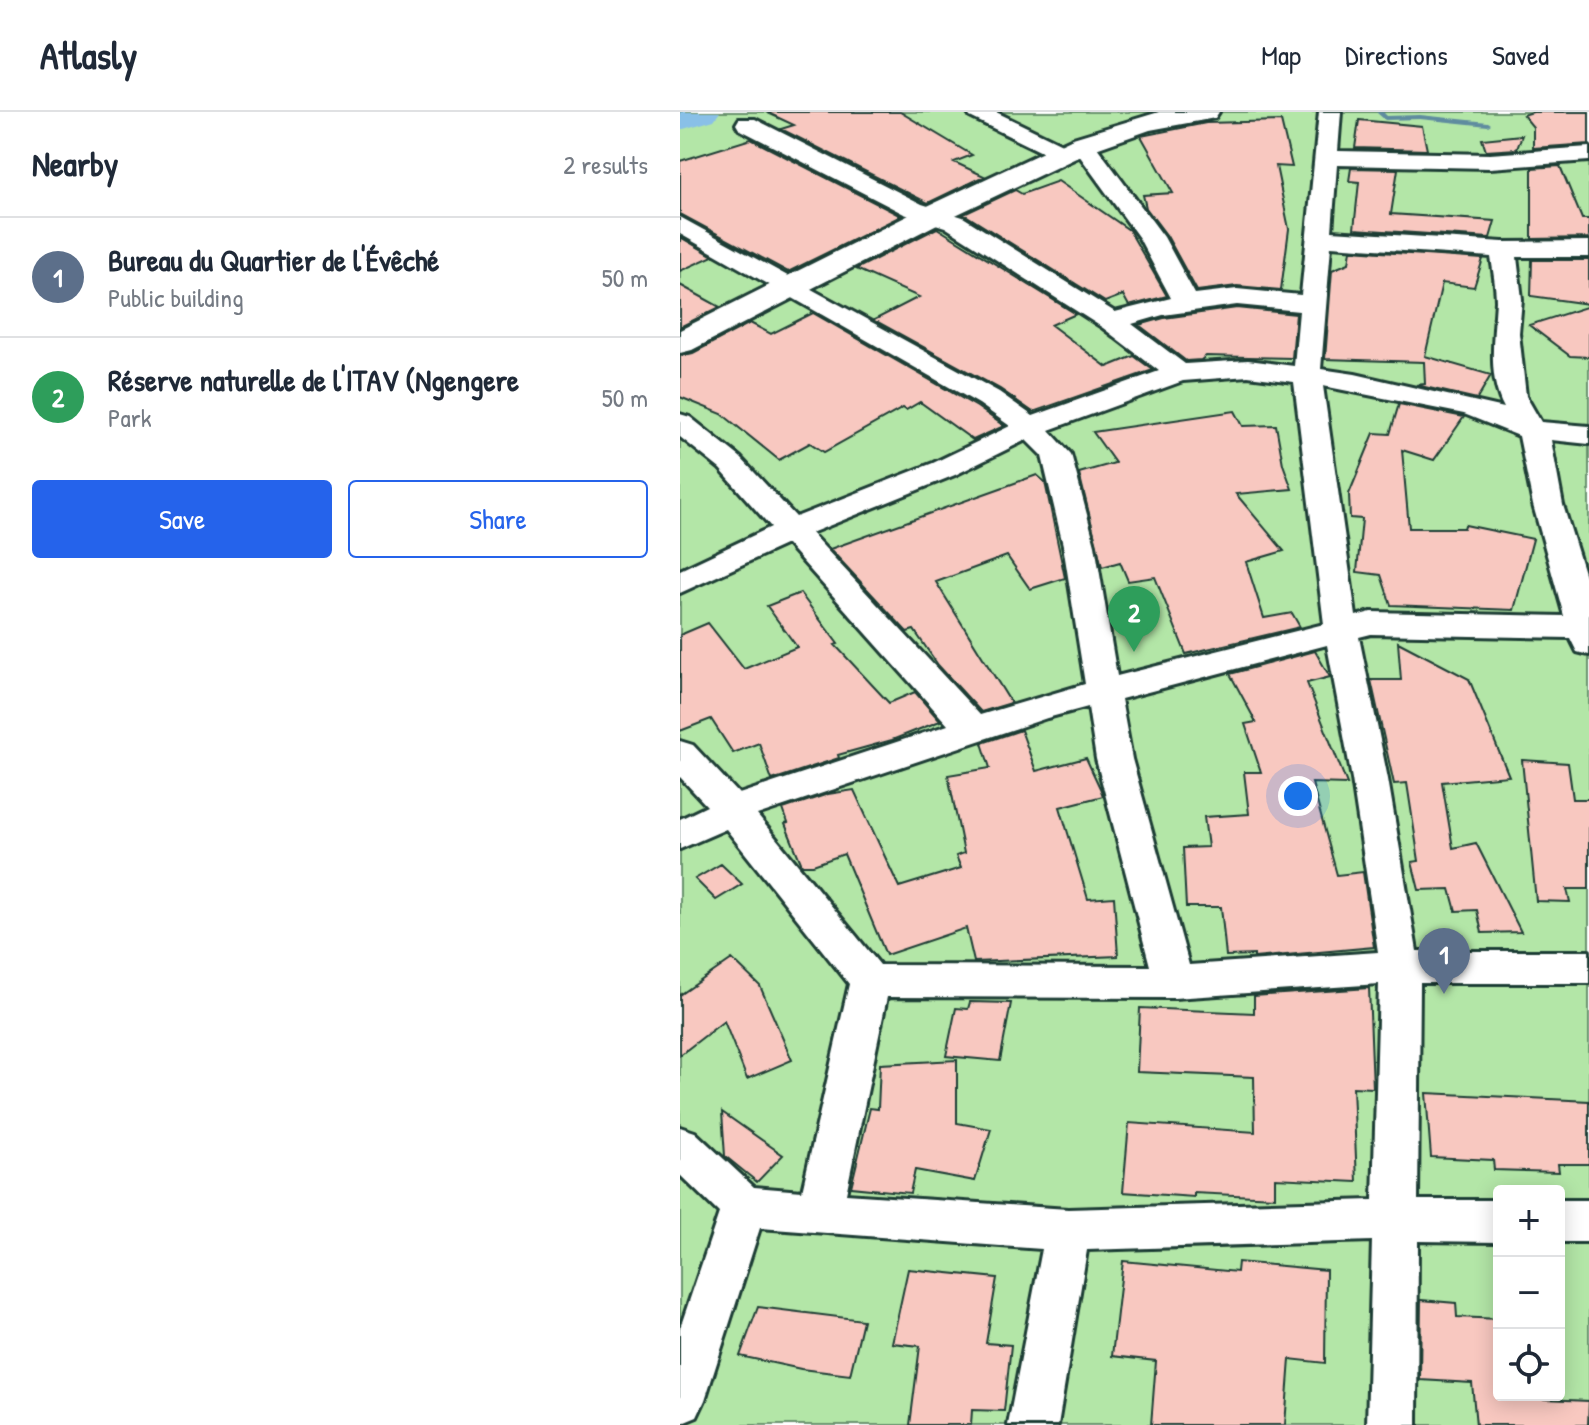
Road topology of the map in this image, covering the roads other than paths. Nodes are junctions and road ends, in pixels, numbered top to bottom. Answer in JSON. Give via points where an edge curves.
{"nodes":[{"id":1,"x":978,"y":112,"type":"edge"},
{"id":2,"x":1205,"y":112,"type":"edge"},
{"id":3,"x":1330,"y":112,"type":"edge"},
{"id":4,"x":747,"y":124,"type":"dead end"},
{"id":5,"x":1072,"y":148,"type":"junction"},
{"id":6,"x":1589,"y":154,"type":"edge"},
{"id":7,"x":1328,"y":158,"type":"junction"},
{"id":8,"x":932,"y":215,"type":"junction"},
{"id":9,"x":680,"y":224,"type":"edge"},
{"id":10,"x":1319,"y":238,"type":"junction"},
{"id":11,"x":1589,"y":249,"type":"edge"},
{"id":12,"x":1503,"y":250,"type":"junction"},
{"id":13,"x":794,"y":286,"type":"junction"},
{"id":14,"x":1187,"y":303,"type":"junction"},
{"id":15,"x":1312,"y":304,"type":"junction"},
{"id":16,"x":1112,"y":322,"type":"junction"},
{"id":17,"x":680,"y":343,"type":"edge"},
{"id":18,"x":1179,"y":373,"type":"junction"},
{"id":19,"x":1307,"y":375,"type":"junction"},
{"id":20,"x":680,"y":423,"type":"edge"},
{"id":21,"x":1030,"y":427,"type":"junction"},
{"id":22,"x":1530,"y":430,"type":"junction"},
{"id":23,"x":1589,"y":435,"type":"edge"},
{"id":24,"x":793,"y":529,"type":"junction"},
{"id":25,"x":680,"y":583,"type":"edge"},
{"id":26,"x":1341,"y":630,"type":"junction"},
{"id":27,"x":1587,"y":632,"type":"edge"},
{"id":28,"x":1101,"y":693,"type":"junction"},
{"id":29,"x":973,"y":730,"type":"junction"},
{"id":30,"x":680,"y":754,"type":"edge"},
{"id":31,"x":732,"y":810,"type":"junction"},
{"id":32,"x":680,"y":835,"type":"edge"},
{"id":33,"x":1400,"y":967,"type":"junction"},
{"id":34,"x":1589,"y":967,"type":"edge"},
{"id":35,"x":870,"y":981,"type":"junction"},
{"id":36,"x":1174,"y":982,"type":"junction"},
{"id":37,"x":680,"y":1146,"type":"edge"},
{"id":38,"x":744,"y":1207,"type":"junction"},
{"id":39,"x":820,"y":1212,"type":"junction"},
{"id":40,"x":1395,"y":1220,"type":"junction"},
{"id":41,"x":1493,"y":1221,"type":"edge"},
{"id":42,"x":1565,"y":1221,"type":"edge"},
{"id":43,"x":1589,"y":1221,"type":"edge"},
{"id":44,"x":1068,"y":1230,"type":"junction"},
{"id":45,"x":680,"y":1400,"type":"edge"},
{"id":46,"x":1033,"y":1425,"type":"edge"},
{"id":47,"x":1392,"y":1425,"type":"edge"}],
"edges":[{"from":1,"to":5,"type":"street"},
{"from":2,"to":5,"type":"street","via":[[1144,123]]},
{"from":3,"to":7,"type":"street"},
{"from":4,"to":8,"type":"street"},
{"from":5,"to":8,"type":"street"},
{"from":5,"to":14,"type":"street","via":[[1151,237]]},
{"from":6,"to":7,"type":"street","via":[[1490,161]]},
{"from":7,"to":10,"type":"street"},
{"from":8,"to":13,"type":"street"},
{"from":8,"to":16,"type":"street","via":[[954,222]]},
{"from":9,"to":13,"type":"street"},
{"from":10,"to":12,"type":"street"},
{"from":10,"to":15,"type":"street"},
{"from":11,"to":12,"type":"street"},
{"from":12,"to":22,"type":"street","via":[[1510,385]]},
{"from":13,"to":17,"type":"street"},
{"from":13,"to":21,"type":"street"},
{"from":14,"to":15,"type":"street","via":[[1237,297]]},
{"from":14,"to":16,"type":"street"},
{"from":15,"to":19,"type":"street"},
{"from":16,"to":18,"type":"street"},
{"from":18,"to":19,"type":"street","via":[[1248,368]]},
{"from":18,"to":21,"type":"street"},
{"from":19,"to":22,"type":"street","via":[[1471,407]]},
{"from":19,"to":26,"type":"street"},
{"from":20,"to":24,"type":"street","via":[[730,463]]},
{"from":21,"to":24,"type":"street","via":[[944,469]]},
{"from":21,"to":28,"type":"street","via":[[1056,454],[1079,545]]},
{"from":22,"to":23,"type":"street"},
{"from":22,"to":27,"type":"street"},
{"from":24,"to":25,"type":"street"},
{"from":24,"to":29,"type":"street"},
{"from":26,"to":27,"type":"street","via":[[1371,623]]},
{"from":26,"to":28,"type":"street"},
{"from":26,"to":33,"type":"street"},
{"from":28,"to":29,"type":"street"},
{"from":28,"to":36,"type":"street"},
{"from":29,"to":31,"type":"street"},
{"from":30,"to":31,"type":"street"},
{"from":31,"to":32,"type":"street"},
{"from":31,"to":35,"type":"street"},
{"from":33,"to":34,"type":"street"},
{"from":33,"to":36,"type":"street"},
{"from":33,"to":40,"type":"street"},
{"from":35,"to":36,"type":"street"},
{"from":35,"to":39,"type":"street"},
{"from":37,"to":38,"type":"street"},
{"from":38,"to":39,"type":"street"},
{"from":38,"to":45,"type":"street"},
{"from":39,"to":44,"type":"street"},
{"from":40,"to":41,"type":"street"},
{"from":40,"to":44,"type":"street"},
{"from":40,"to":47,"type":"street"},
{"from":42,"to":43,"type":"street"},
{"from":44,"to":46,"type":"street"}]}
